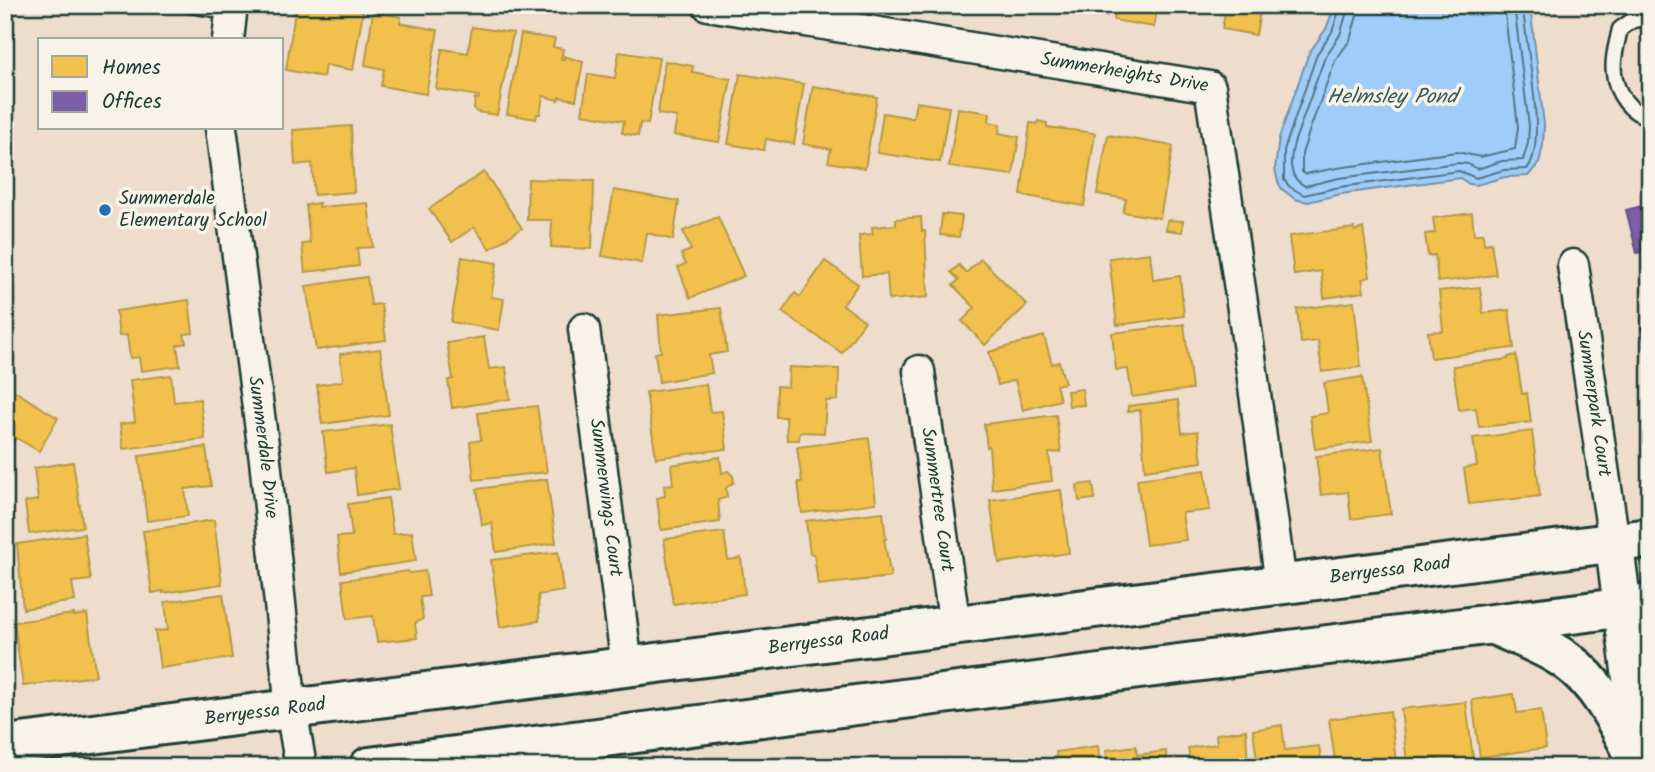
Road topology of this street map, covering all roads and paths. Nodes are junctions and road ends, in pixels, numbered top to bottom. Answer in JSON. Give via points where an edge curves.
{"nodes":[{"id":1,"x":190,"y":5,"type":"edge"},
{"id":2,"x":708,"y":5,"type":"edge"},
{"id":3,"x":1650,"y":18,"type":"edge"},
{"id":4,"x":230,"y":19,"type":"edge"},
{"id":5,"x":1650,"y":117,"type":"edge"},
{"id":6,"x":220,"y":130,"type":"edge"},
{"id":7,"x":1573,"y":265,"type":"dead end"},
{"id":8,"x":584,"y":329,"type":"dead end"},
{"id":9,"x":919,"y":371,"type":"dead end"},
{"id":10,"x":1632,"y":540,"type":"edge"},
{"id":11,"x":1281,"y":584,"type":"junction"},
{"id":12,"x":1635,"y":606,"type":"edge"},
{"id":13,"x":1494,"y":625,"type":"junction"},
{"id":14,"x":955,"y":627,"type":"junction"},
{"id":15,"x":627,"y":667,"type":"junction"},
{"id":16,"x":291,"y":709,"type":"junction"},
{"id":17,"x":5,"y":745,"type":"edge"},
{"id":18,"x":1650,"y":751,"type":"edge"},
{"id":19,"x":301,"y":767,"type":"edge"},
{"id":20,"x":369,"y":767,"type":"edge"},
{"id":21,"x":1643,"y":767,"type":"edge"}],
"edges":[{"from":1,"to":4,"type":"lane"},
{"from":2,"to":11,"type":"street","name":"Summerheights Drive","via":[[1210,87]]},
{"from":3,"to":5,"type":"lane","via":[[1633,20],[1620,29],[1614,75],[1627,106]]},
{"from":6,"to":16,"type":"street","name":"Summerdale Drive","via":[[265,460]]},
{"from":7,"to":10,"type":"street","name":"Summerpark Court"},
{"from":8,"to":15,"type":"street","name":"Summerwings Court"},
{"from":9,"to":14,"type":"street","name":"Summertree Court"},
{"from":10,"to":11,"type":"main road","name":"Berryessa Road"},
{"from":10,"to":12,"type":"street"},
{"from":11,"to":14,"type":"main road","name":"Berryessa Road"},
{"from":12,"to":13,"type":"main road"},
{"from":12,"to":21,"type":"street"},
{"from":13,"to":20,"type":"main road"},
{"from":13,"to":21,"type":"main road","via":[[1568,661],[1611,710]]},
{"from":14,"to":15,"type":"main road","name":"Berryessa Road"},
{"from":15,"to":16,"type":"main road","name":"Berryessa Road"},
{"from":16,"to":17,"type":"main road","name":"Berryessa Road"},
{"from":16,"to":19,"type":"street","name":"Summerdale Drive"},
{"from":18,"to":21,"type":"main road"}]}
